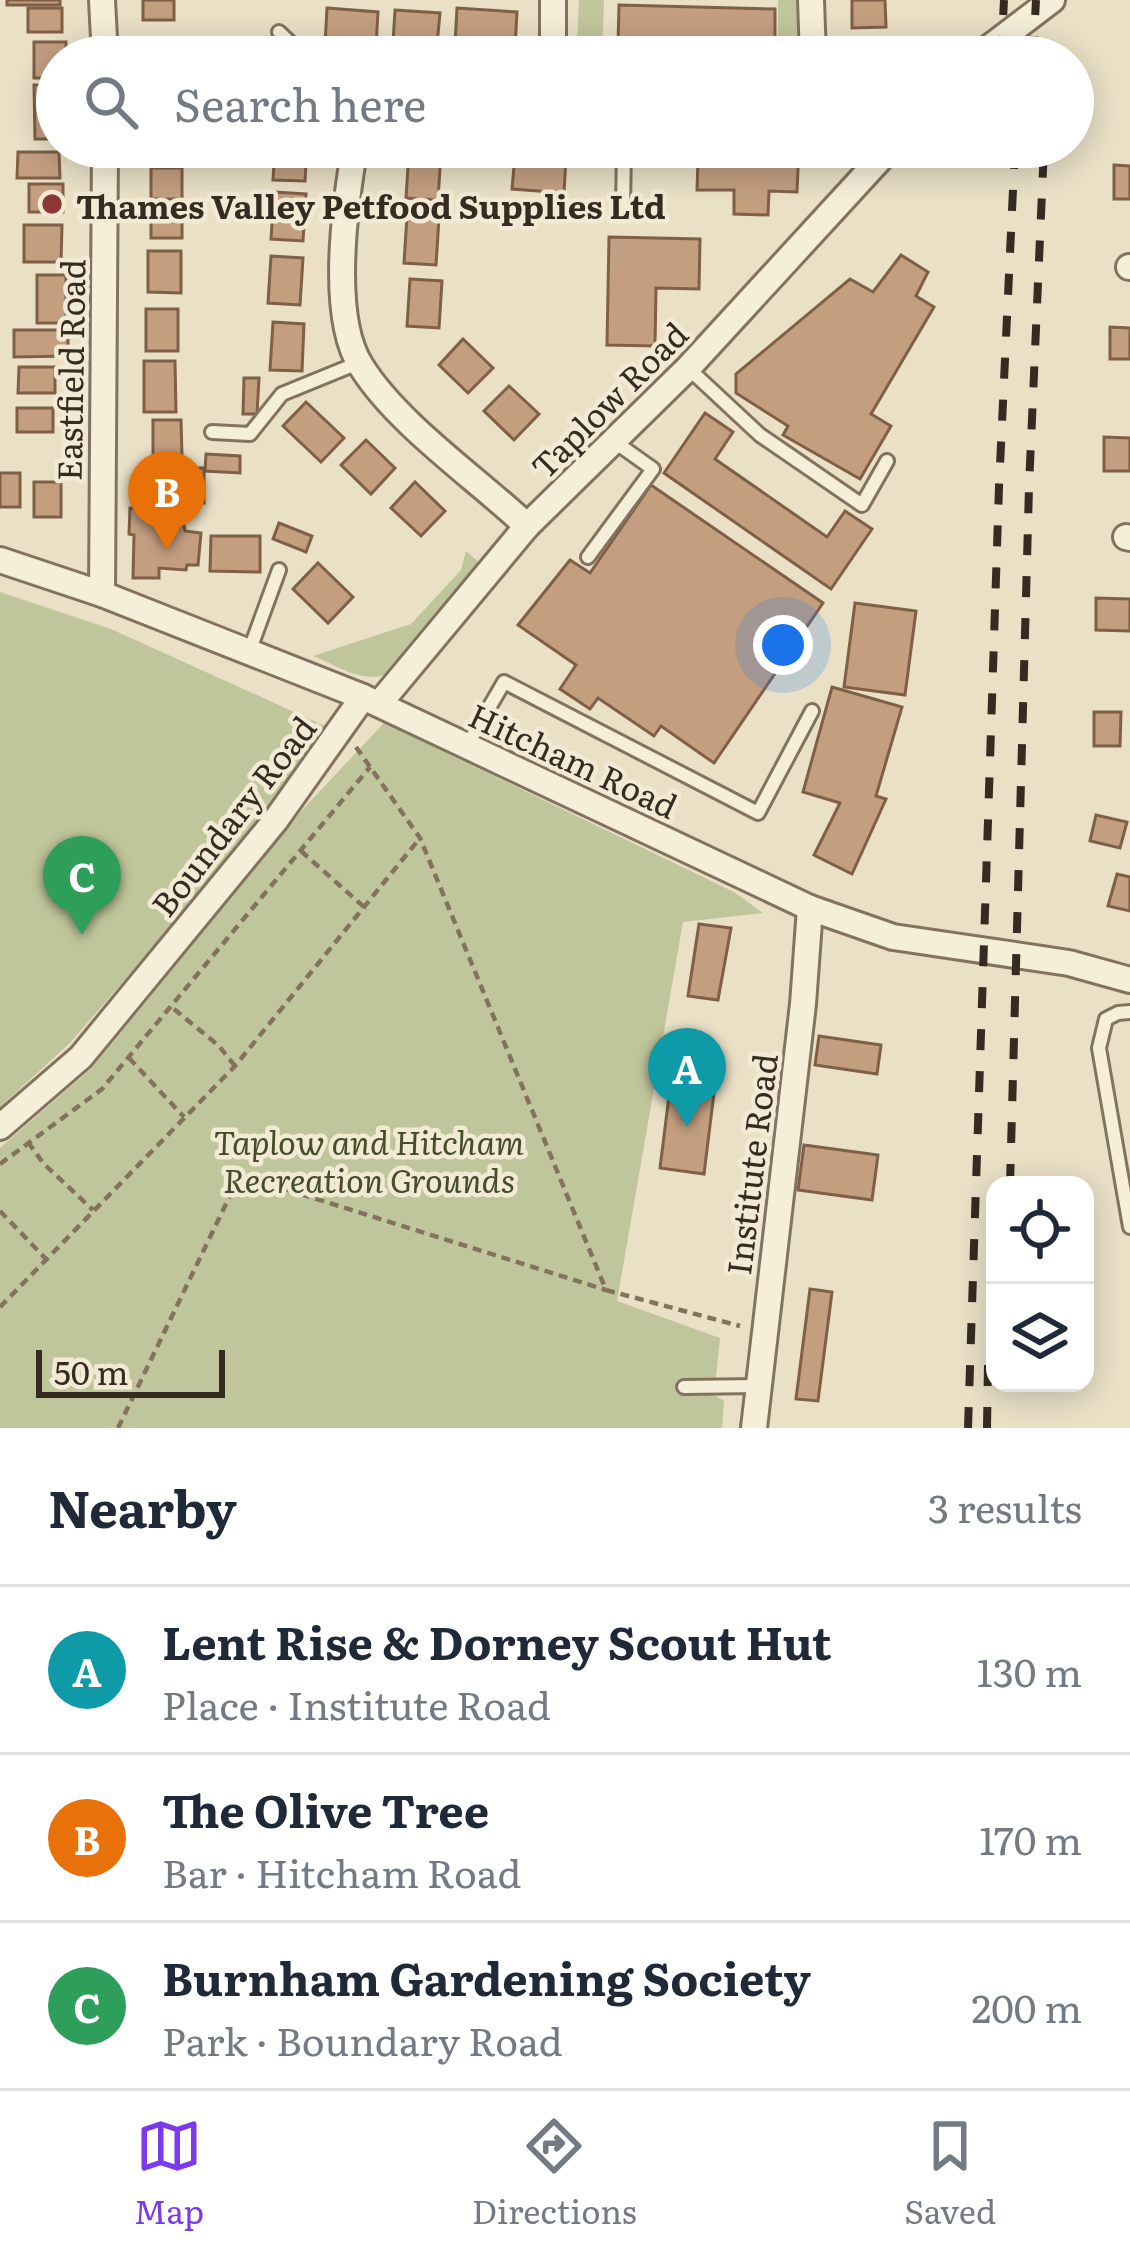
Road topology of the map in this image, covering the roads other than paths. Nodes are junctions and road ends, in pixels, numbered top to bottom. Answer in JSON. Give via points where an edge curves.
{"nodes":[{"id":1,"x":102,"y":0,"type":"edge"},
{"id":2,"x":553,"y":0,"type":"edge"},
{"id":3,"x":811,"y":0,"type":"edge"},
{"id":4,"x":1052,"y":0,"type":"edge"},
{"id":5,"x":278,"y":32,"type":"dead end"},
{"id":6,"x":104,"y":36,"type":"edge"},
{"id":7,"x":282,"y":36,"type":"edge"},
{"id":8,"x":553,"y":36,"type":"edge"},
{"id":9,"x":812,"y":36,"type":"edge"},
{"id":10,"x":1005,"y":36,"type":"edge"},
{"id":11,"x":105,"y":168,"type":"edge"},
{"id":12,"x":353,"y":168,"type":"edge"},
{"id":13,"x":624,"y":168,"type":"edge"},
{"id":14,"x":872,"y":168,"type":"edge"},
{"id":15,"x":623,"y":208,"type":"dead end"},
{"id":16,"x":358,"y":363,"type":"junction"},
{"id":17,"x":688,"y":368,"type":"junction"},
{"id":18,"x":212,"y":432,"type":"dead end"},
{"id":19,"x":614,"y":441,"type":"junction"},
{"id":20,"x":887,"y":460,"type":"dead end"},
{"id":21,"x":527,"y":526,"type":"junction"},
{"id":22,"x":589,"y":557,"type":"dead end"},
{"id":23,"x":0,"y":560,"type":"edge"},
{"id":24,"x":279,"y":570,"type":"dead end"},
{"id":25,"x":102,"y":594,"type":"junction"},
{"id":26,"x":249,"y":652,"type":"junction"},
{"id":27,"x":371,"y":700,"type":"junction"},
{"id":28,"x":812,"y":711,"type":"dead end"},
{"id":29,"x":468,"y":745,"type":"junction"},
{"id":30,"x":810,"y":908,"type":"junction"},
{"id":31,"x":1130,"y":980,"type":"edge"},
{"id":32,"x":1130,"y":1012,"type":"edge"},
{"id":33,"x":0,"y":1127,"type":"edge"},
{"id":34,"x":1124,"y":1166,"type":"edge"},
{"id":35,"x":1130,"y":1227,"type":"edge"},
{"id":36,"x":758,"y":1386,"type":"junction"},
{"id":37,"x":684,"y":1387,"type":"dead end"},
{"id":38,"x":754,"y":1428,"type":"edge"}],
"edges":[{"from":1,"to":6,"type":"street"},
{"from":2,"to":8,"type":"street"},
{"from":3,"to":9,"type":"street"},
{"from":4,"to":10,"type":"street"},
{"from":5,"to":7,"type":"lane"},
{"from":11,"to":25,"type":"street","name":"Eastfield Road"},
{"from":12,"to":16,"type":"street","via":[[343,316]]},
{"from":13,"to":15,"type":"lane"},
{"from":14,"to":17,"type":"street","name":"Taplow Road"},
{"from":16,"to":18,"type":"lane","via":[[282,394],[250,434]]},
{"from":16,"to":21,"type":"street","via":[[394,407]]},
{"from":17,"to":19,"type":"street","name":"Taplow Road"},
{"from":17,"to":20,"type":"lane","via":[[760,435],[862,505]]},
{"from":19,"to":21,"type":"street","name":"Taplow Road"},
{"from":19,"to":22,"type":"lane","via":[[653,469]]},
{"from":21,"to":27,"type":"street","name":"Taplow Road"},
{"from":23,"to":25,"type":"street","name":"Hitcham Road"},
{"from":24,"to":26,"type":"lane"},
{"from":25,"to":26,"type":"street","name":"Hitcham Road"},
{"from":26,"to":27,"type":"street","name":"Hitcham Road"},
{"from":27,"to":29,"type":"street","name":"Hitcham Road"},
{"from":27,"to":33,"type":"street","name":"Boundary Road","via":[[81,1057]]},
{"from":28,"to":29,"type":"lane","via":[[758,813],[504,682]]},
{"from":29,"to":30,"type":"street","name":"Hitcham Road"},
{"from":30,"to":31,"type":"street","name":"Hitcham Road","via":[[893,937]]},
{"from":30,"to":36,"type":"street","name":"Institute Road"},
{"from":32,"to":34,"type":"lane","via":[[1106,1019],[1100,1048]]},
{"from":34,"to":35,"type":"lane"},
{"from":36,"to":37,"type":"lane"},
{"from":36,"to":38,"type":"street","name":"Institute Road"}]}
